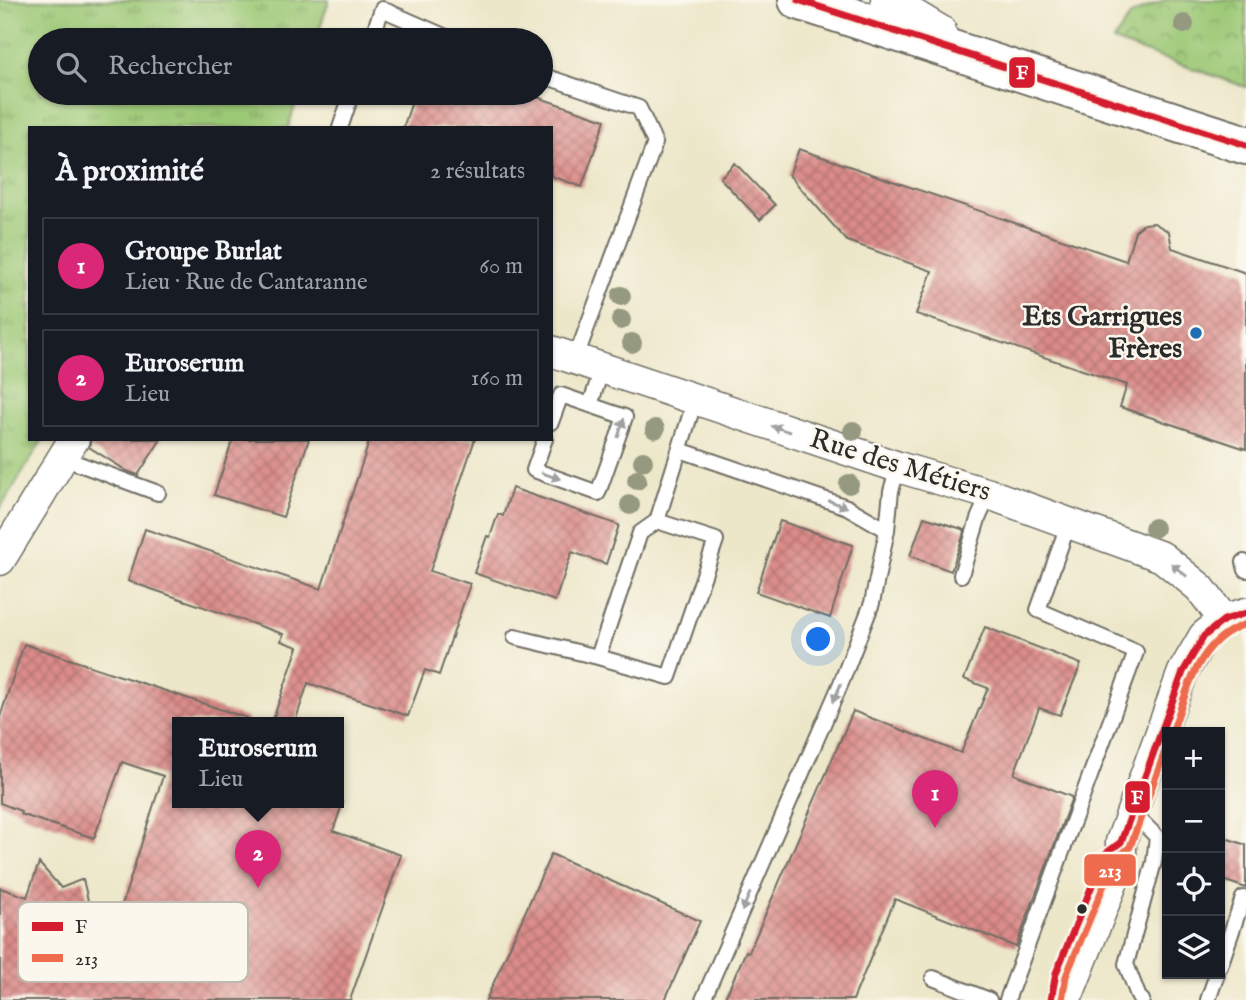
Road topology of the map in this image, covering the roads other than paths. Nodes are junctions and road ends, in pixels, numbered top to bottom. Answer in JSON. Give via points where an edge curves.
{"nodes":[{"id":1,"x":798,"y":0,"type":"edge"},
{"id":2,"x":848,"y":0,"type":"edge"},
{"id":3,"x":886,"y":0,"type":"edge"},
{"id":4,"x":375,"y":28,"type":"edge"},
{"id":5,"x":426,"y":28,"type":"edge"},
{"id":6,"x":942,"y":31,"type":"junction"},
{"id":7,"x":553,"y":79,"type":"edge"},
{"id":8,"x":348,"y":105,"type":"edge"},
{"id":9,"x":341,"y":126,"type":"edge"},
{"id":10,"x":1246,"y":134,"type":"edge"},
{"id":11,"x":1246,"y":145,"type":"edge"},
{"id":12,"x":576,"y":360,"type":"edge"},
{"id":13,"x":695,"y":400,"type":"junction"},
{"id":14,"x":590,"y":405,"type":"junction"},
{"id":15,"x":553,"y":417,"type":"edge"},
{"id":16,"x":544,"y":441,"type":"edge"},
{"id":17,"x":68,"y":449,"type":"edge"},
{"id":18,"x":680,"y":450,"type":"junction"},
{"id":19,"x":898,"y":467,"type":"junction"},
{"id":20,"x":158,"y":493,"type":"dead end"},
{"id":21,"x":989,"y":494,"type":"junction"},
{"id":22,"x":657,"y":521,"type":"junction"},
{"id":23,"x":1069,"y":522,"type":"junction"},
{"id":24,"x":887,"y":530,"type":"junction"},
{"id":25,"x":0,"y":560,"type":"edge"},
{"id":26,"x":961,"y":575,"type":"dead end"},
{"id":27,"x":1235,"y":616,"type":"edge"},
{"id":28,"x":515,"y":638,"type":"dead end"},
{"id":29,"x":598,"y":657,"type":"junction"},
{"id":30,"x":1132,"y":812,"type":"junction"},
{"id":31,"x":1121,"y":842,"type":"junction"},
{"id":32,"x":1243,"y":898,"type":"dead end"},
{"id":33,"x":1225,"y":952,"type":"edge"},
{"id":34,"x":933,"y":978,"type":"dead end"},
{"id":35,"x":1215,"y":979,"type":"edge"},
{"id":36,"x":703,"y":1000,"type":"edge"},
{"id":37,"x":989,"y":1000,"type":"edge"},
{"id":38,"x":1007,"y":1000,"type":"edge"},
{"id":39,"x":1051,"y":1000,"type":"edge"},
{"id":40,"x":1064,"y":1000,"type":"edge"},
{"id":41,"x":1142,"y":1000,"type":"edge"},
{"id":42,"x":1208,"y":1000,"type":"edge"}],
"edges":[{"from":1,"to":11,"type":"main road"},
{"from":2,"to":6,"type":"main road"},
{"from":3,"to":6,"type":"street"},
{"from":4,"to":5,"type":"lane","via":[[382,9]]},
{"from":6,"to":10,"type":"main road"},
{"from":7,"to":12,"type":"lane","via":[[639,108],[655,143]]},
{"from":8,"to":9,"type":"lane"},
{"from":12,"to":13,"type":"street","name":"Rue des Métiers"},
{"from":12,"to":14,"type":"lane"},
{"from":13,"to":18,"type":"lane"},
{"from":19,"to":13,"type":"street","name":"Rue des Métiers","one_way":true},
{"from":14,"to":15,"type":"lane","via":[[561,395]]},
{"from":16,"to":14,"type":"lane","one_way":true,"via":[[534,470],[598,493],[625,417]]},
{"from":17,"to":20,"type":"lane"},
{"from":17,"to":25,"type":"street","via":[[25,507]]},
{"from":18,"to":22,"type":"lane"},
{"from":18,"to":24,"type":"lane","one_way":true,"via":[[847,507]]},
{"from":19,"to":21,"type":"street","name":"Rue des Métiers"},
{"from":19,"to":24,"type":"lane"},
{"from":21,"to":23,"type":"street","name":"Rue des Métiers"},
{"from":21,"to":26,"type":"lane"},
{"from":22,"to":29,"type":"lane","via":[[640,533]]},
{"from":22,"to":29,"type":"lane","via":[[716,540],[669,677]]},
{"from":27,"to":23,"type":"street","name":"Rue des Métiers","one_way":true,"via":[[1163,557]]},
{"from":23,"to":38,"type":"lane","via":[[1038,610],[1136,652]]},
{"from":24,"to":36,"type":"lane","one_way":true,"via":[[872,603],[846,672]]},
{"from":27,"to":30,"type":"street","via":[[1204,636],[1183,672]]},
{"from":28,"to":29,"type":"lane"},
{"from":30,"to":31,"type":"street"},
{"from":30,"to":41,"type":"lane","via":[[1157,837],[1126,964]]},
{"from":31,"to":39,"type":"street","via":[[1105,854],[1056,973]]},
{"from":31,"to":40,"type":"street","via":[[1121,861]]},
{"from":32,"to":33,"type":"lane"},
{"from":34,"to":37,"type":"lane"},
{"from":35,"to":42,"type":"lane"}]}
